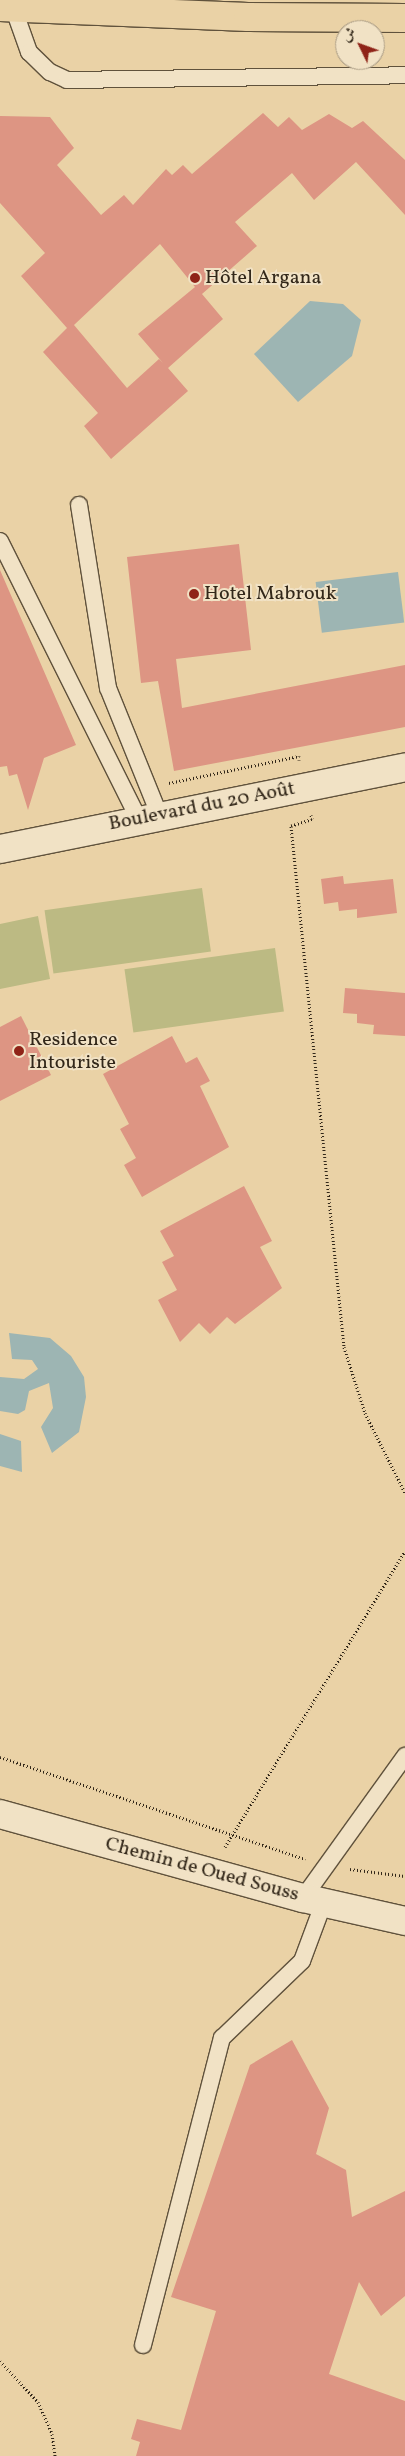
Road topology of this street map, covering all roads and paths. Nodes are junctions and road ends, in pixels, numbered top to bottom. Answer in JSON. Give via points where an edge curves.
{"nodes":[{"id":1,"x":6,"y":7,"type":"edge"},
{"id":2,"x":405,"y":18,"type":"edge"},
{"id":3,"x":405,"y":75,"type":"edge"},
{"id":4,"x":79,"y":505,"type":"dead end"},
{"id":5,"x":0,"y":541,"type":"edge"},
{"id":6,"x":405,"y":767,"type":"edge"},
{"id":7,"x":305,"y":786,"type":"junction"},
{"id":8,"x":148,"y":787,"type":"junction"},
{"id":9,"x":148,"y":816,"type":"junction"},
{"id":10,"x":0,"y":850,"type":"edge"},
{"id":11,"x":405,"y":1493,"type":"edge"},
{"id":12,"x":405,"y":1551,"type":"edge"},
{"id":13,"x":405,"y":1756,"type":"edge"},
{"id":14,"x":0,"y":1757,"type":"edge"},
{"id":15,"x":399,"y":1774,"type":"edge"},
{"id":16,"x":0,"y":1814,"type":"edge"},
{"id":17,"x":231,"y":1832,"type":"junction"},
{"id":18,"x":324,"y":1865,"type":"junction"},
{"id":19,"x":216,"y":1874,"type":"junction"},
{"id":20,"x":405,"y":1876,"type":"edge"},
{"id":21,"x":313,"y":1900,"type":"junction"},
{"id":22,"x":403,"y":1922,"type":"edge"},
{"id":23,"x":143,"y":2345,"type":"dead end"},
{"id":24,"x":0,"y":2361,"type":"edge"},
{"id":25,"x":55,"y":2456,"type":"edge"}],
"edges":[{"from":1,"to":2,"type":"main road","via":[[248,17]]},
{"from":1,"to":3,"type":"lane","via":[[29,52],[50,72],[67,80]]},
{"from":4,"to":8,"type":"lane","via":[[108,688]]},
{"from":5,"to":9,"type":"lane"},
{"from":6,"to":7,"type":"street","name":"Boulevard du 20 Août"},
{"from":7,"to":8,"type":"path","via":[[299,756]]},
{"from":7,"to":9,"type":"street","name":"Boulevard du 20 Août"},
{"from":7,"to":11,"type":"path","via":[[312,819],[290,826],[344,1347],[365,1413]]},
{"from":8,"to":9,"type":"lane"},
{"from":9,"to":10,"type":"street","name":"Boulevard du 20 Août"},
{"from":12,"to":17,"type":"path"},
{"from":13,"to":15,"type":"lane"},
{"from":14,"to":17,"type":"path"},
{"from":15,"to":18,"type":"lane"},
{"from":16,"to":19,"type":"street","name":"Chemin de Oued Souss"},
{"from":17,"to":18,"type":"path"},
{"from":17,"to":19,"type":"path"},
{"from":18,"to":20,"type":"path"},
{"from":18,"to":21,"type":"lane"},
{"from":19,"to":21,"type":"street","name":"Chemin de Oued Souss"},
{"from":21,"to":22,"type":"street","name":"Chemin de Oued Souss"},
{"from":21,"to":23,"type":"lane","via":[[302,1961],[222,2038]]},
{"from":24,"to":25,"type":"path","via":[[38,2402],[52,2434]]}]}
